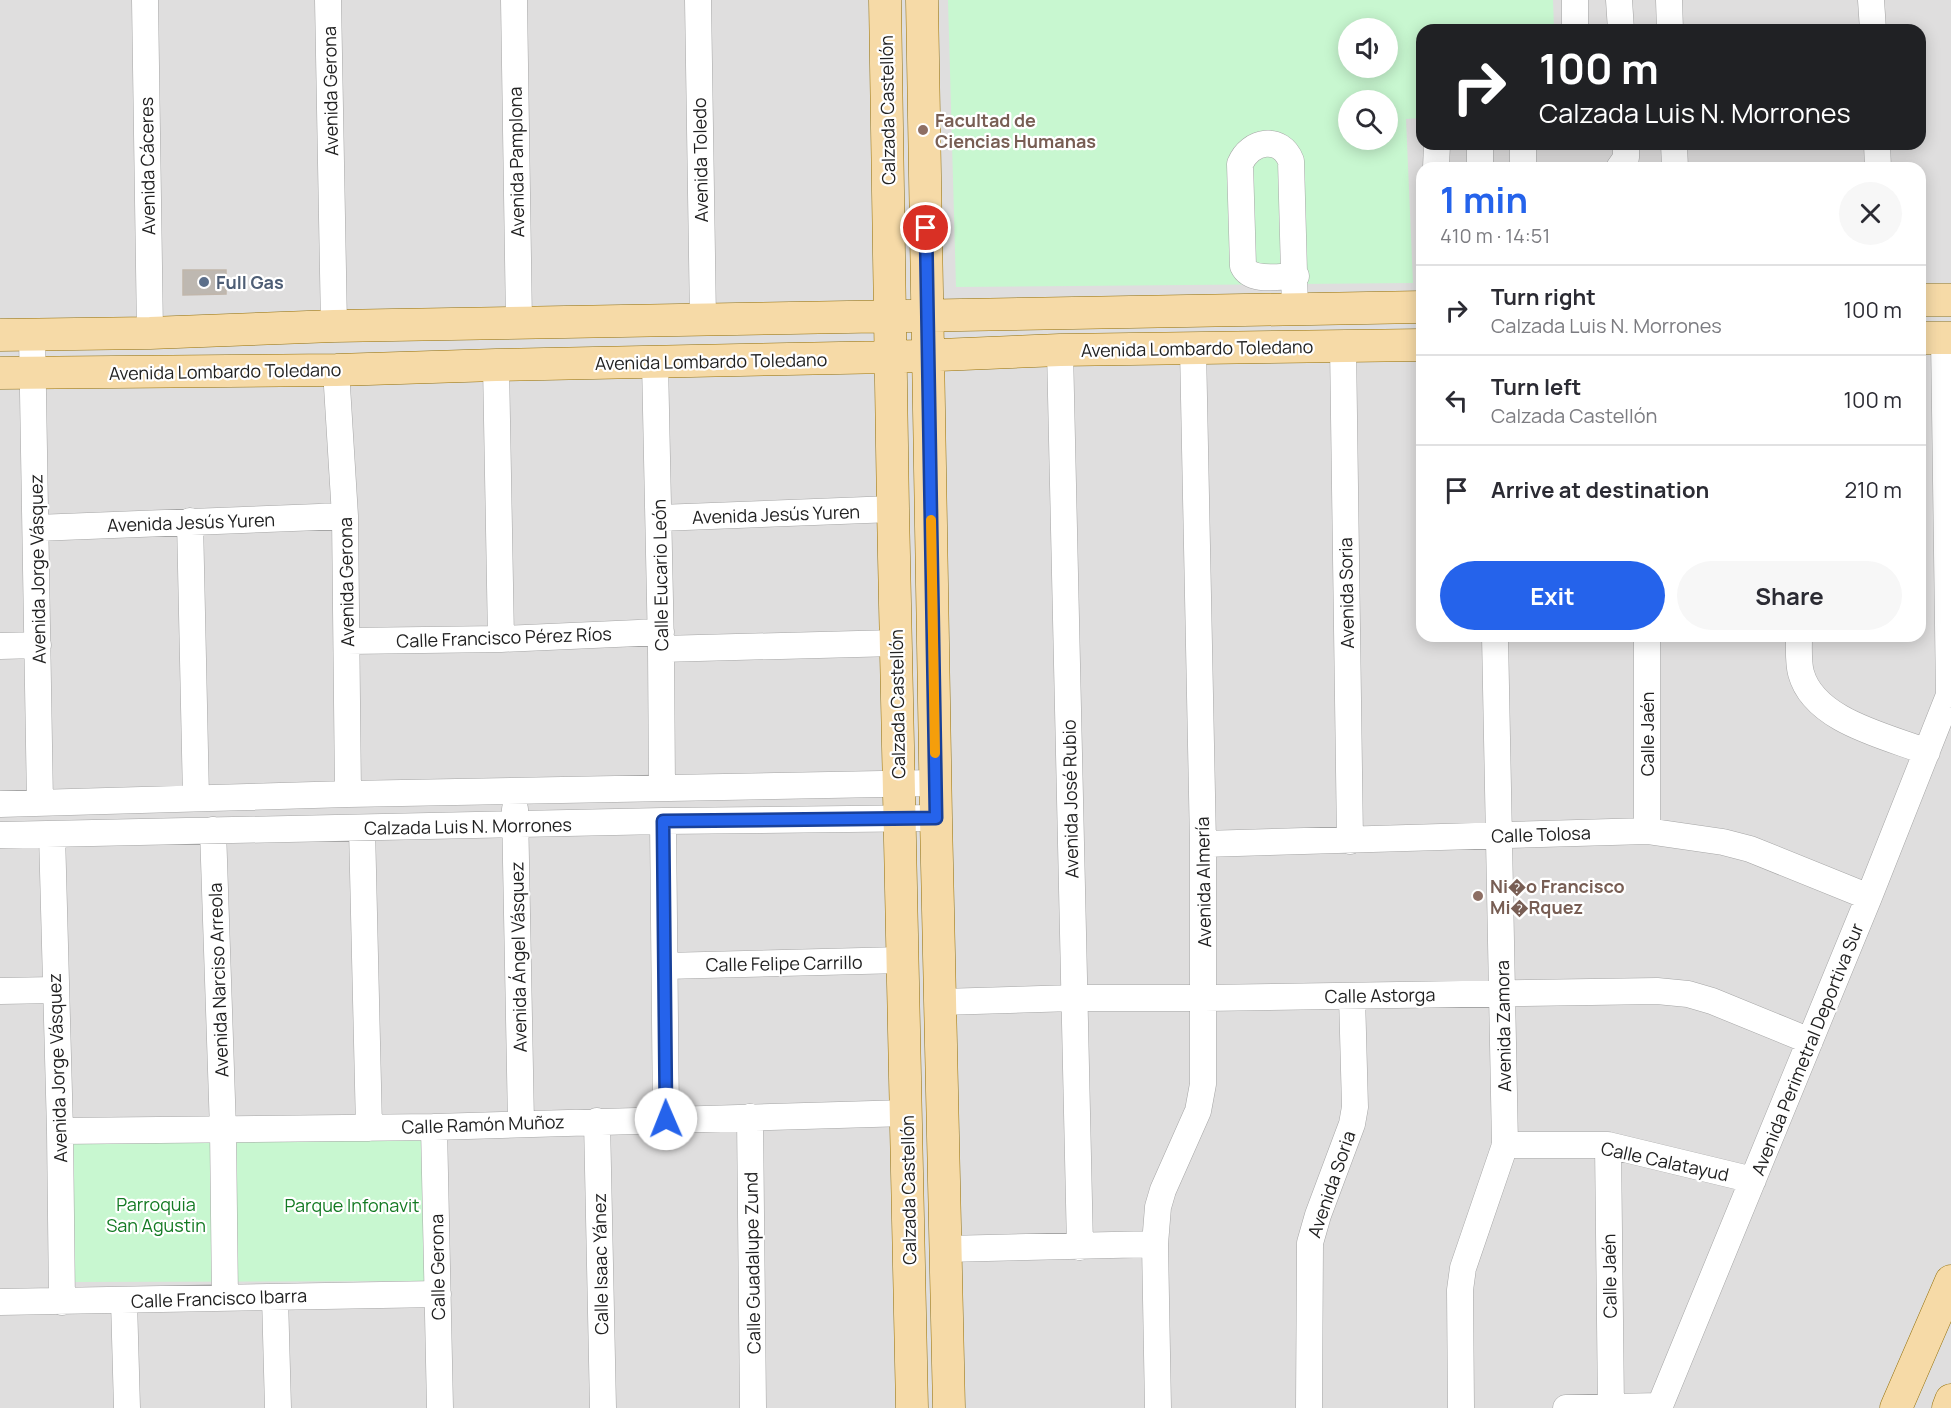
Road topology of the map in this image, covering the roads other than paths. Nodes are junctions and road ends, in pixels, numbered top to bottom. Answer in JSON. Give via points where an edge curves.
{"nodes":[{"id":1,"x":145,"y":0,"type":"edge"},
{"id":2,"x":328,"y":0,"type":"edge"},
{"id":3,"x":514,"y":0,"type":"edge"},
{"id":4,"x":698,"y":0,"type":"edge"},
{"id":5,"x":885,"y":0,"type":"edge"},
{"id":6,"x":922,"y":0,"type":"edge"},
{"id":7,"x":1575,"y":0,"type":"edge"},
{"id":8,"x":1619,"y":0,"type":"edge"},
{"id":9,"x":1669,"y":0,"type":"edge"},
{"id":10,"x":1871,"y":0,"type":"edge"},
{"id":11,"x":1575,"y":24,"type":"edge"},
{"id":12,"x":1621,"y":24,"type":"edge"},
{"id":13,"x":1670,"y":24,"type":"edge"},
{"id":14,"x":1873,"y":24,"type":"edge"},
{"id":15,"x":1289,"y":276,"type":"junction"},
{"id":16,"x":1926,"y":300,"type":"edge"},
{"id":17,"x":1951,"y":300,"type":"edge"},
{"id":18,"x":1416,"y":306,"type":"edge"},
{"id":19,"x":1289,"y":309,"type":"junction"},
{"id":20,"x":927,"y":316,"type":"junction"},
{"id":21,"x":890,"y":317,"type":"junction"},
{"id":22,"x":703,"y":320,"type":"junction"},
{"id":23,"x":1416,"y":320,"type":"edge"},
{"id":24,"x":519,"y":323,"type":"junction"},
{"id":25,"x":334,"y":326,"type":"junction"},
{"id":26,"x":150,"y":333,"type":"junction"},
{"id":27,"x":32,"y":334,"type":"junction"},
{"id":28,"x":0,"y":335,"type":"edge"},
{"id":29,"x":1938,"y":338,"type":"edge"},
{"id":30,"x":1343,"y":345,"type":"junction"},
{"id":31,"x":1416,"y":345,"type":"edge"},
{"id":32,"x":1193,"y":348,"type":"junction"},
{"id":33,"x":1060,"y":350,"type":"junction"},
{"id":34,"x":928,"y":356,"type":"junction"},
{"id":35,"x":891,"y":357,"type":"junction"},
{"id":36,"x":655,"y":362,"type":"junction"},
{"id":37,"x":496,"y":365,"type":"junction"},
{"id":38,"x":336,"y":370,"type":"junction"},
{"id":39,"x":0,"y":373,"type":"edge"},
{"id":40,"x":32,"y":373,"type":"junction"},
{"id":41,"x":893,"y":509,"type":"junction"},
{"id":42,"x":345,"y":516,"type":"junction"},
{"id":43,"x":659,"y":518,"type":"junction"},
{"id":44,"x":190,"y":521,"type":"junction"},
{"id":45,"x":36,"y":528,"type":"junction"},
{"id":46,"x":501,"y":639,"type":"junction"},
{"id":47,"x":661,"y":640,"type":"junction"},
{"id":48,"x":347,"y":641,"type":"junction"},
{"id":49,"x":1496,"y":642,"type":"edge"},
{"id":50,"x":1647,"y":642,"type":"edge"},
{"id":51,"x":1799,"y":642,"type":"edge"},
{"id":52,"x":896,"y":643,"type":"junction"},
{"id":53,"x":38,"y":645,"type":"junction"},
{"id":54,"x":0,"y":646,"type":"edge"},
{"id":55,"x":1950,"y":692,"type":"edge"},
{"id":56,"x":1927,"y":752,"type":"junction"},
{"id":57,"x":899,"y":783,"type":"junction"},
{"id":58,"x":935,"y":783,"type":"junction"},
{"id":59,"x":662,"y":788,"type":"junction"},
{"id":60,"x":515,"y":790,"type":"junction"},
{"id":61,"x":348,"y":794,"type":"junction"},
{"id":62,"x":196,"y":798,"type":"junction"},
{"id":63,"x":40,"y":803,"type":"junction"},
{"id":64,"x":0,"y":804,"type":"edge"},
{"id":65,"x":936,"y":818,"type":"junction"},
{"id":66,"x":899,"y":819,"type":"junction"},
{"id":67,"x":663,"y":821,"type":"junction"},
{"id":68,"x":515,"y":825,"type":"junction"},
{"id":69,"x":362,"y":828,"type":"junction"},
{"id":70,"x":213,"y":830,"type":"junction"},
{"id":71,"x":1647,"y":831,"type":"junction"},
{"id":72,"x":52,"y":834,"type":"junction"},
{"id":73,"x":0,"y":835,"type":"edge"},
{"id":74,"x":1499,"y":836,"type":"junction"},
{"id":75,"x":1350,"y":840,"type":"junction"},
{"id":76,"x":1203,"y":844,"type":"junction"},
{"id":77,"x":1869,"y":897,"type":"junction"},
{"id":78,"x":903,"y":960,"type":"junction"},
{"id":79,"x":665,"y":966,"type":"junction"},
{"id":80,"x":55,"y":990,"type":"junction"},
{"id":81,"x":0,"y":991,"type":"edge"},
{"id":82,"x":1502,"y":993,"type":"junction"},
{"id":83,"x":1352,"y":996,"type":"junction"},
{"id":84,"x":1074,"y":998,"type":"junction"},
{"id":85,"x":1205,"y":998,"type":"junction"},
{"id":86,"x":941,"y":1002,"type":"junction"},
{"id":87,"x":1810,"y":1041,"type":"junction"},
{"id":88,"x":907,"y":1113,"type":"junction"},
{"id":89,"x":750,"y":1117,"type":"junction"},
{"id":90,"x":666,"y":1119,"type":"junction"},
{"id":91,"x":597,"y":1121,"type":"junction"},
{"id":92,"x":521,"y":1123,"type":"junction"},
{"id":93,"x":434,"y":1126,"type":"junction"},
{"id":94,"x":369,"y":1128,"type":"junction"},
{"id":95,"x":223,"y":1130,"type":"junction"},
{"id":96,"x":60,"y":1131,"type":"junction"},
{"id":97,"x":1505,"y":1145,"type":"junction"},
{"id":98,"x":1608,"y":1145,"type":"junction"},
{"id":99,"x":1753,"y":1180,"type":"junction"},
{"id":100,"x":1155,"y":1244,"type":"junction"},
{"id":101,"x":1080,"y":1247,"type":"junction"},
{"id":102,"x":946,"y":1249,"type":"junction"},
{"id":103,"x":1951,"y":1281,"type":"edge"},
{"id":104,"x":438,"y":1294,"type":"junction"},
{"id":105,"x":275,"y":1296,"type":"junction"},
{"id":106,"x":225,"y":1298,"type":"junction"},
{"id":107,"x":124,"y":1301,"type":"junction"},
{"id":108,"x":0,"y":1302,"type":"edge"},
{"id":109,"x":62,"y":1302,"type":"junction"},
{"id":110,"x":1951,"y":1400,"type":"edge"},
{"id":111,"x":1659,"y":1407,"type":"edge"},
{"id":112,"x":127,"y":1408,"type":"edge"},
{"id":113,"x":278,"y":1408,"type":"edge"},
{"id":114,"x":440,"y":1408,"type":"edge"},
{"id":115,"x":603,"y":1408,"type":"edge"},
{"id":116,"x":753,"y":1408,"type":"edge"},
{"id":117,"x":912,"y":1408,"type":"edge"},
{"id":118,"x":950,"y":1408,"type":"edge"},
{"id":119,"x":1158,"y":1408,"type":"edge"},
{"id":120,"x":1309,"y":1408,"type":"edge"},
{"id":121,"x":1461,"y":1408,"type":"edge"},
{"id":122,"x":1566,"y":1408,"type":"edge"},
{"id":123,"x":1611,"y":1408,"type":"edge"},
{"id":124,"x":1896,"y":1408,"type":"edge"},
{"id":125,"x":1948,"y":1408,"type":"edge"}],
"edges":[{"from":1,"to":26,"type":"street","name":"Avenida Cáceres"},
{"from":2,"to":25,"type":"street","name":"Avenida Gerona"},
{"from":3,"to":24,"type":"street","name":"Avenida Pamplona"},
{"from":4,"to":22,"type":"street","name":"Avenida Toledo"},
{"from":5,"to":21,"type":"main road","name":"Calzada Castellón"},
{"from":6,"to":20,"type":"main road","name":"Calzada Castellón"},
{"from":7,"to":11,"type":"street"},
{"from":8,"to":12,"type":"street"},
{"from":9,"to":13,"type":"street"},
{"from":10,"to":14,"type":"street"},
{"from":15,"to":15,"type":"street","via":[[1291,161],[1278,146],[1262,144],[1248,151],[1240,164],[1242,262],[1252,276]]},
{"from":15,"to":19,"type":"street"},
{"from":16,"to":17,"type":"main road"},
{"from":18,"to":19,"type":"main road","name":"Avenida Lombardo Toledano"},
{"from":19,"to":20,"type":"main road","name":"Avenida Lombardo Toledano"},
{"from":19,"to":32,"type":"main road","via":[[1292,322],[1282,334],[1220,339]]},
{"from":20,"to":21,"type":"main road","name":"Avenida Lombardo Toledano"},
{"from":20,"to":34,"type":"main road","name":"Calzada Castellón"},
{"from":21,"to":22,"type":"main road","name":"Avenida Lombardo Toledano"},
{"from":21,"to":35,"type":"main road","name":"Calzada Castellón"},
{"from":22,"to":24,"type":"main road","name":"Avenida Lombardo Toledano"},
{"from":23,"to":30,"type":"main road","via":[[1364,324],[1350,332]]},
{"from":24,"to":25,"type":"main road","name":"Avenida Lombardo Toledano"},
{"from":25,"to":26,"type":"main road","name":"Avenida Lombardo Toledano"},
{"from":26,"to":27,"type":"main road","name":"Avenida Lombardo Toledano"},
{"from":27,"to":28,"type":"main road","name":"Avenida Lombardo Toledano"},
{"from":27,"to":40,"type":"street","name":"Avenida Jorge Vásquez"},
{"from":29,"to":55,"type":"street"},
{"from":30,"to":31,"type":"main road","name":"Avenida Lombardo Toledano"},
{"from":30,"to":32,"type":"main road","name":"Avenida Lombardo Toledano"},
{"from":30,"to":75,"type":"street","name":"Avenida Soria"},
{"from":32,"to":33,"type":"main road","name":"Avenida Lombardo Toledano"},
{"from":32,"to":76,"type":"street","name":"Avenida Almería"},
{"from":33,"to":34,"type":"main road","name":"Avenida Lombardo Toledano"},
{"from":33,"to":84,"type":"street","name":"Avenida José Rubio"},
{"from":34,"to":35,"type":"main road","name":"Avenida Lombardo Toledano"},
{"from":34,"to":58,"type":"main road","name":"Calzada Castellón"},
{"from":35,"to":36,"type":"main road","name":"Avenida Lombardo Toledano"},
{"from":35,"to":41,"type":"main road","name":"Calzada Castellón"},
{"from":36,"to":37,"type":"main road","name":"Avenida Lombardo Toledano"},
{"from":36,"to":43,"type":"street","name":"Calle Eucario León"},
{"from":37,"to":38,"type":"main road","name":"Avenida Lombardo Toledano"},
{"from":37,"to":46,"type":"street"},
{"from":38,"to":40,"type":"main road","name":"Avenida Lombardo Toledano"},
{"from":38,"to":42,"type":"street","name":"Avenida Gerona"},
{"from":39,"to":40,"type":"main road","name":"Avenida Lombardo Toledano"},
{"from":40,"to":45,"type":"street","name":"Avenida Jorge Vásquez"},
{"from":41,"to":43,"type":"street","name":"Avenida Jesús Yuren"},
{"from":41,"to":52,"type":"main road","name":"Calzada Castellón"},
{"from":42,"to":44,"type":"street","name":"Avenida Jesús Yuren"},
{"from":42,"to":48,"type":"street","name":"Avenida Gerona"},
{"from":43,"to":47,"type":"street","name":"Calle Eucario León"},
{"from":44,"to":45,"type":"street","name":"Avenida Jesús Yuren"},
{"from":44,"to":62,"type":"street"},
{"from":45,"to":53,"type":"street","name":"Avenida Jorge Vásquez"},
{"from":46,"to":47,"type":"street","name":"Calle Francisco Pérez Ríos"},
{"from":46,"to":48,"type":"street","name":"Calle Francisco Pérez Ríos"},
{"from":47,"to":52,"type":"street","name":"Calle Francisco Pérez Ríos"},
{"from":47,"to":59,"type":"street","name":"Calle Eucario León"},
{"from":48,"to":61,"type":"street","name":"Avenida Gerona"},
{"from":49,"to":74,"type":"street","name":"Avenida Zamora"},
{"from":50,"to":71,"type":"street","name":"Calle Jaén"},
{"from":51,"to":56,"type":"street","via":[[1800,672],[1806,686],[1828,711]]},
{"from":52,"to":57,"type":"main road","name":"Calzada Castellón"},
{"from":53,"to":54,"type":"street"},
{"from":53,"to":63,"type":"street","name":"Avenida Jorge Vásquez"},
{"from":55,"to":56,"type":"street","name":"Avenida Perimetral Deportiva Sur"},
{"from":56,"to":77,"type":"street","name":"Avenida Perimetral Deportiva Sur"},
{"from":57,"to":58,"type":"street","name":"Calzada Luis N. Morrones"},
{"from":57,"to":59,"type":"street","name":"Calzada Luis N. Morrones"},
{"from":57,"to":66,"type":"main road","name":"Calzada Castellón"},
{"from":58,"to":65,"type":"main road","name":"Calzada Castellón"},
{"from":59,"to":60,"type":"street","name":"Calzada Luis N. Morrones"},
{"from":60,"to":61,"type":"street","name":"Calzada Luis N. Morrones"},
{"from":60,"to":68,"type":"street","name":"Avenida Ángel Vásquez"},
{"from":61,"to":62,"type":"street","name":"Calzada Luis N. Morrones"},
{"from":62,"to":63,"type":"street","name":"Calzada Luis N. Morrones"},
{"from":63,"to":64,"type":"street","name":"Calzada Luis N. Morrones"},
{"from":65,"to":66,"type":"street","name":"Calzada Luis N. Morrones"},
{"from":65,"to":86,"type":"main road","name":"Calzada Castellón"},
{"from":66,"to":67,"type":"street","name":"Calzada Luis N. Morrones"},
{"from":66,"to":78,"type":"main road","name":"Calzada Castellón"},
{"from":67,"to":68,"type":"street","name":"Calzada Luis N. Morrones"},
{"from":67,"to":79,"type":"street"},
{"from":68,"to":69,"type":"street","name":"Calzada Luis N. Morrones"},
{"from":68,"to":92,"type":"street","name":"Avenida Ángel Vásquez"},
{"from":69,"to":70,"type":"street","name":"Calzada Luis N. Morrones"},
{"from":69,"to":94,"type":"street"},
{"from":70,"to":72,"type":"street","name":"Calzada Luis N. Morrones"},
{"from":70,"to":95,"type":"street","name":"Avenida Narciso Arreola"},
{"from":71,"to":74,"type":"street","name":"Calle Tolosa"},
{"from":71,"to":77,"type":"street","name":"Calle Tolosa","via":[[1750,849]]},
{"from":72,"to":73,"type":"street","name":"Calzada Luis N. Morrones"},
{"from":72,"to":80,"type":"street","name":"Avenida Jorge Vásquez"},
{"from":74,"to":75,"type":"street","name":"Calle Tolosa"},
{"from":74,"to":82,"type":"street","name":"Avenida Zamora"},
{"from":75,"to":76,"type":"street","name":"Calle Tolosa"},
{"from":76,"to":85,"type":"street","name":"Avenida Almería"},
{"from":77,"to":87,"type":"street","name":"Avenida Perimetral Deportiva Sur"},
{"from":78,"to":79,"type":"street","name":"Calle Felipe Carrillo"},
{"from":78,"to":88,"type":"main road","name":"Calzada Castellón"},
{"from":79,"to":90,"type":"street"},
{"from":80,"to":81,"type":"street"},
{"from":80,"to":96,"type":"street","name":"Avenida Jorge Vásquez"},
{"from":82,"to":83,"type":"street","name":"Calle Astorga"},
{"from":82,"to":87,"type":"street","name":"Calle Astorga","via":[[1688,994]]},
{"from":82,"to":97,"type":"street","name":"Avenida Zamora"},
{"from":83,"to":85,"type":"street","name":"Calle Astorga"},
{"from":83,"to":120,"type":"street","name":"Avenida Soria","via":[[1355,1107],[1318,1215],[1310,1251]]},
{"from":84,"to":85,"type":"street","name":"Calle Astorga"},
{"from":84,"to":86,"type":"street","name":"Calle Astorga"},
{"from":84,"to":101,"type":"street","name":"Avenida José Rubio"},
{"from":85,"to":100,"type":"street","name":"Avenida Almería","via":[[1201,1098],[1163,1190]]},
{"from":86,"to":102,"type":"main road","name":"Calzada Castellón"},
{"from":87,"to":99,"type":"street","name":"Avenida Perimetral Deportiva Sur"},
{"from":88,"to":89,"type":"street","name":"Calle Ramón Muñoz"},
{"from":88,"to":117,"type":"main road","name":"Calzada Castellón"},
{"from":89,"to":90,"type":"street","name":"Calle Ramón Muñoz"},
{"from":89,"to":116,"type":"street","name":"Calle Guadalupe Zund"},
{"from":90,"to":91,"type":"street","name":"Calle Ramón Muñoz"},
{"from":91,"to":92,"type":"street","name":"Calle Ramón Muñoz"},
{"from":91,"to":115,"type":"street","name":"Calle Isaac Yánez"},
{"from":92,"to":93,"type":"street","name":"Calle Ramón Muñoz"},
{"from":93,"to":94,"type":"street","name":"Calle Ramón Muñoz"},
{"from":93,"to":104,"type":"street","name":"Calle Gerona"},
{"from":94,"to":95,"type":"street","name":"Calle Ramón Muñoz"},
{"from":95,"to":96,"type":"street","name":"Calle Ramón Muñoz"},
{"from":95,"to":106,"type":"street","name":"Avenida Narciso Arreola"},
{"from":96,"to":109,"type":"street","name":"Avenida Jorge Vásquez"},
{"from":97,"to":98,"type":"street","name":"Calle Calatayud"},
{"from":97,"to":121,"type":"street","name":"Avenida Zamora","via":[[1463,1268]]},
{"from":98,"to":99,"type":"street","name":"Calle Calatayud"},
{"from":98,"to":123,"type":"street","name":"Calle Jaén"},
{"from":99,"to":111,"type":"street","name":"Avenida Perimetral Deportiva Sur"},
{"from":100,"to":101,"type":"street"},
{"from":100,"to":119,"type":"street","name":"Avenida Almería"},
{"from":101,"to":102,"type":"street"},
{"from":102,"to":118,"type":"main road","name":"Calzada Castellón"},
{"from":103,"to":124,"type":"main road"},
{"from":104,"to":105,"type":"street","name":"Calle Francisco Ibarra"},
{"from":104,"to":114,"type":"street","name":"Calle Gerona"},
{"from":105,"to":106,"type":"street","name":"Calle Francisco Ibarra"},
{"from":105,"to":113,"type":"street"},
{"from":106,"to":107,"type":"street","name":"Calle Francisco Ibarra"},
{"from":107,"to":109,"type":"street","name":"Calle Francisco Ibarra"},
{"from":107,"to":112,"type":"street"},
{"from":108,"to":109,"type":"street","name":"Calle Francisco Ibarra"},
{"from":110,"to":125,"type":"main road"},
{"from":111,"to":123,"type":"street"},
{"from":122,"to":123,"type":"street"}]}
